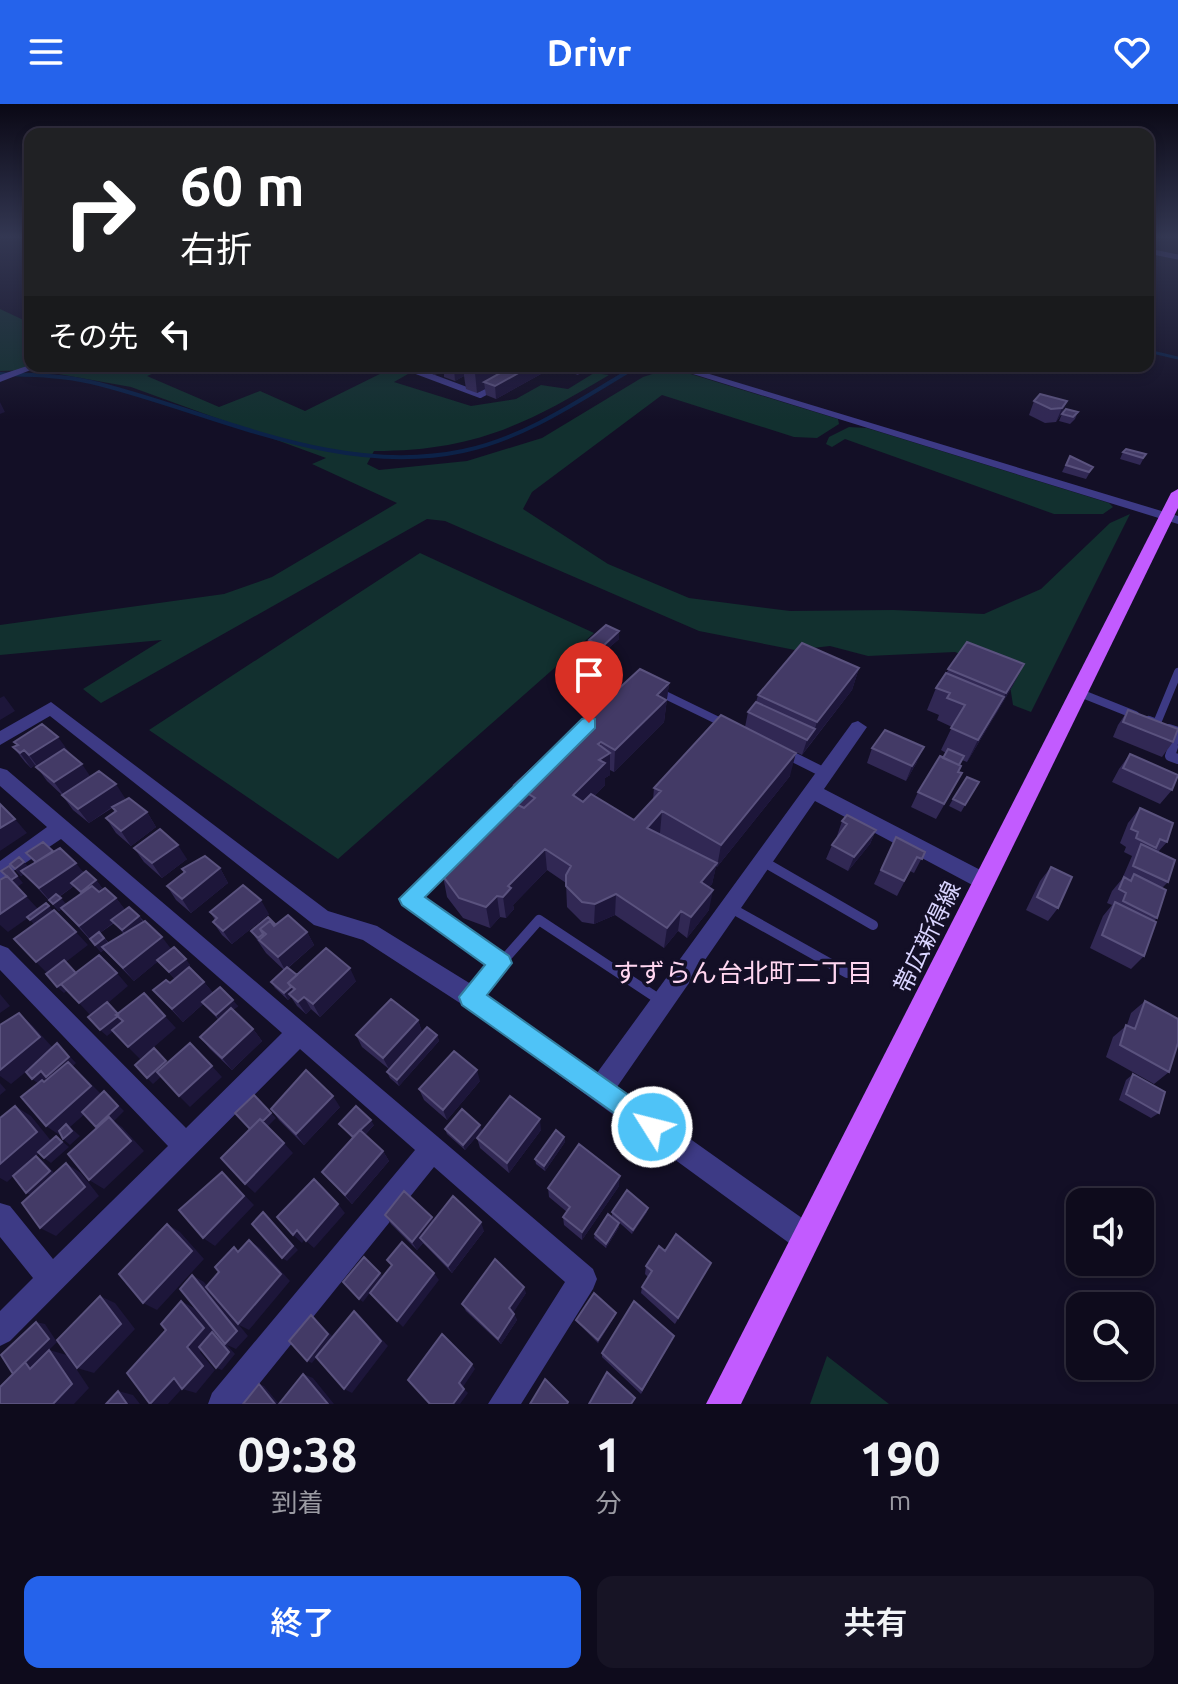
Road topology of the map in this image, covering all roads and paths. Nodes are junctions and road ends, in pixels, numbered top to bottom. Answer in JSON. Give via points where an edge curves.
{"nodes":[{"id":1,"x":24,"y":371,"type":"edge"},
{"id":2,"x":419,"y":372,"type":"edge"},
{"id":3,"x":692,"y":372,"type":"edge"},
{"id":4,"x":0,"y":379,"type":"edge"},
{"id":5,"x":507,"y":381,"type":"edge"},
{"id":6,"x":1178,"y":493,"type":"edge"},
{"id":7,"x":1172,"y":518,"type":"edge"},
{"id":8,"x":1178,"y":672,"type":"edge"},
{"id":9,"x":647,"y":686,"type":"edge"},
{"id":10,"x":1080,"y":693,"type":"junction"},
{"id":11,"x":1157,"y":723,"type":"junction"},
{"id":12,"x":858,"y":727,"type":"dead end"},
{"id":13,"x":744,"y":733,"type":"edge"},
{"id":14,"x":0,"y":739,"type":"edge"},
{"id":15,"x":772,"y":747,"type":"edge"},
{"id":16,"x":1178,"y":759,"type":"edge"},
{"id":17,"x":0,"y":775,"type":"edge"},
{"id":18,"x":533,"y":778,"type":"edge"},
{"id":19,"x":820,"y":783,"type":"junction"},
{"id":20,"x":61,"y":828,"type":"junction"},
{"id":21,"x":764,"y":862,"type":"junction"},
{"id":22,"x":0,"y":872,"type":"edge"},
{"id":23,"x":985,"y":882,"type":"junction"},
{"id":24,"x":731,"y":908,"type":"junction"},
{"id":25,"x":873,"y":925,"type":"dead end"},
{"id":26,"x":0,"y":955,"type":"edge"},
{"id":27,"x":501,"y":963,"type":"junction"},
{"id":28,"x":847,"y":973,"type":"dead end"},
{"id":29,"x":471,"y":997,"type":"junction"},
{"id":30,"x":663,"y":1002,"type":"junction"},
{"id":31,"x":297,"y":1035,"type":"junction"},
{"id":32,"x":600,"y":1090,"type":"junction"},
{"id":33,"x":186,"y":1146,"type":"junction"},
{"id":34,"x":433,"y":1148,"type":"junction"},
{"id":35,"x":0,"y":1216,"type":"edge"},
{"id":36,"x":806,"y":1238,"type":"junction"},
{"id":37,"x":52,"y":1280,"type":"junction"},
{"id":38,"x":0,"y":1331,"type":"edge"},
{"id":39,"x":223,"y":1404,"type":"edge"},
{"id":40,"x":503,"y":1404,"type":"edge"},
{"id":41,"x":723,"y":1404,"type":"edge"}],
"edges":[{"from":1,"to":4,"type":"street"},
{"from":2,"to":5,"type":"lane","via":[[480,395]]},
{"from":3,"to":7,"type":"street"},
{"from":6,"to":7,"type":"main road","name":"帯広新得線"},
{"from":7,"to":10,"type":"main road","name":"帯広新得線"},
{"from":8,"to":11,"type":"lane"},
{"from":9,"to":13,"type":"lane"},
{"from":10,"to":11,"type":"lane"},
{"from":10,"to":23,"type":"main road","name":"帯広新得線"},
{"from":11,"to":16,"type":"lane","via":[[1178,731],[1170,756]]},
{"from":12,"to":19,"type":"street"},
{"from":14,"to":29,"type":"street","via":[[51,708],[321,918],[369,933]]},
{"from":15,"to":19,"type":"lane"},
{"from":17,"to":20,"type":"street"},
{"from":18,"to":27,"type":"lane","via":[[410,899]]},
{"from":19,"to":21,"type":"street"},
{"from":19,"to":23,"type":"street"},
{"from":20,"to":22,"type":"street"},
{"from":20,"to":31,"type":"street"},
{"from":21,"to":24,"type":"street"},
{"from":21,"to":25,"type":"lane"},
{"from":23,"to":36,"type":"main road","name":"帯広新得線"},
{"from":24,"to":28,"type":"lane"},
{"from":24,"to":30,"type":"street"},
{"from":26,"to":33,"type":"street"},
{"from":27,"to":29,"type":"lane"},
{"from":27,"to":30,"type":"lane","via":[[539,920]]},
{"from":29,"to":32,"type":"street"},
{"from":30,"to":32,"type":"street"},
{"from":31,"to":33,"type":"street"},
{"from":31,"to":34,"type":"street"},
{"from":32,"to":36,"type":"street"},
{"from":33,"to":37,"type":"street"},
{"from":34,"to":39,"type":"street"},
{"from":34,"to":40,"type":"street","via":[[583,1279]]},
{"from":35,"to":37,"type":"street"},
{"from":36,"to":41,"type":"main road","name":"帯広新得線"},
{"from":37,"to":38,"type":"street"}]}
